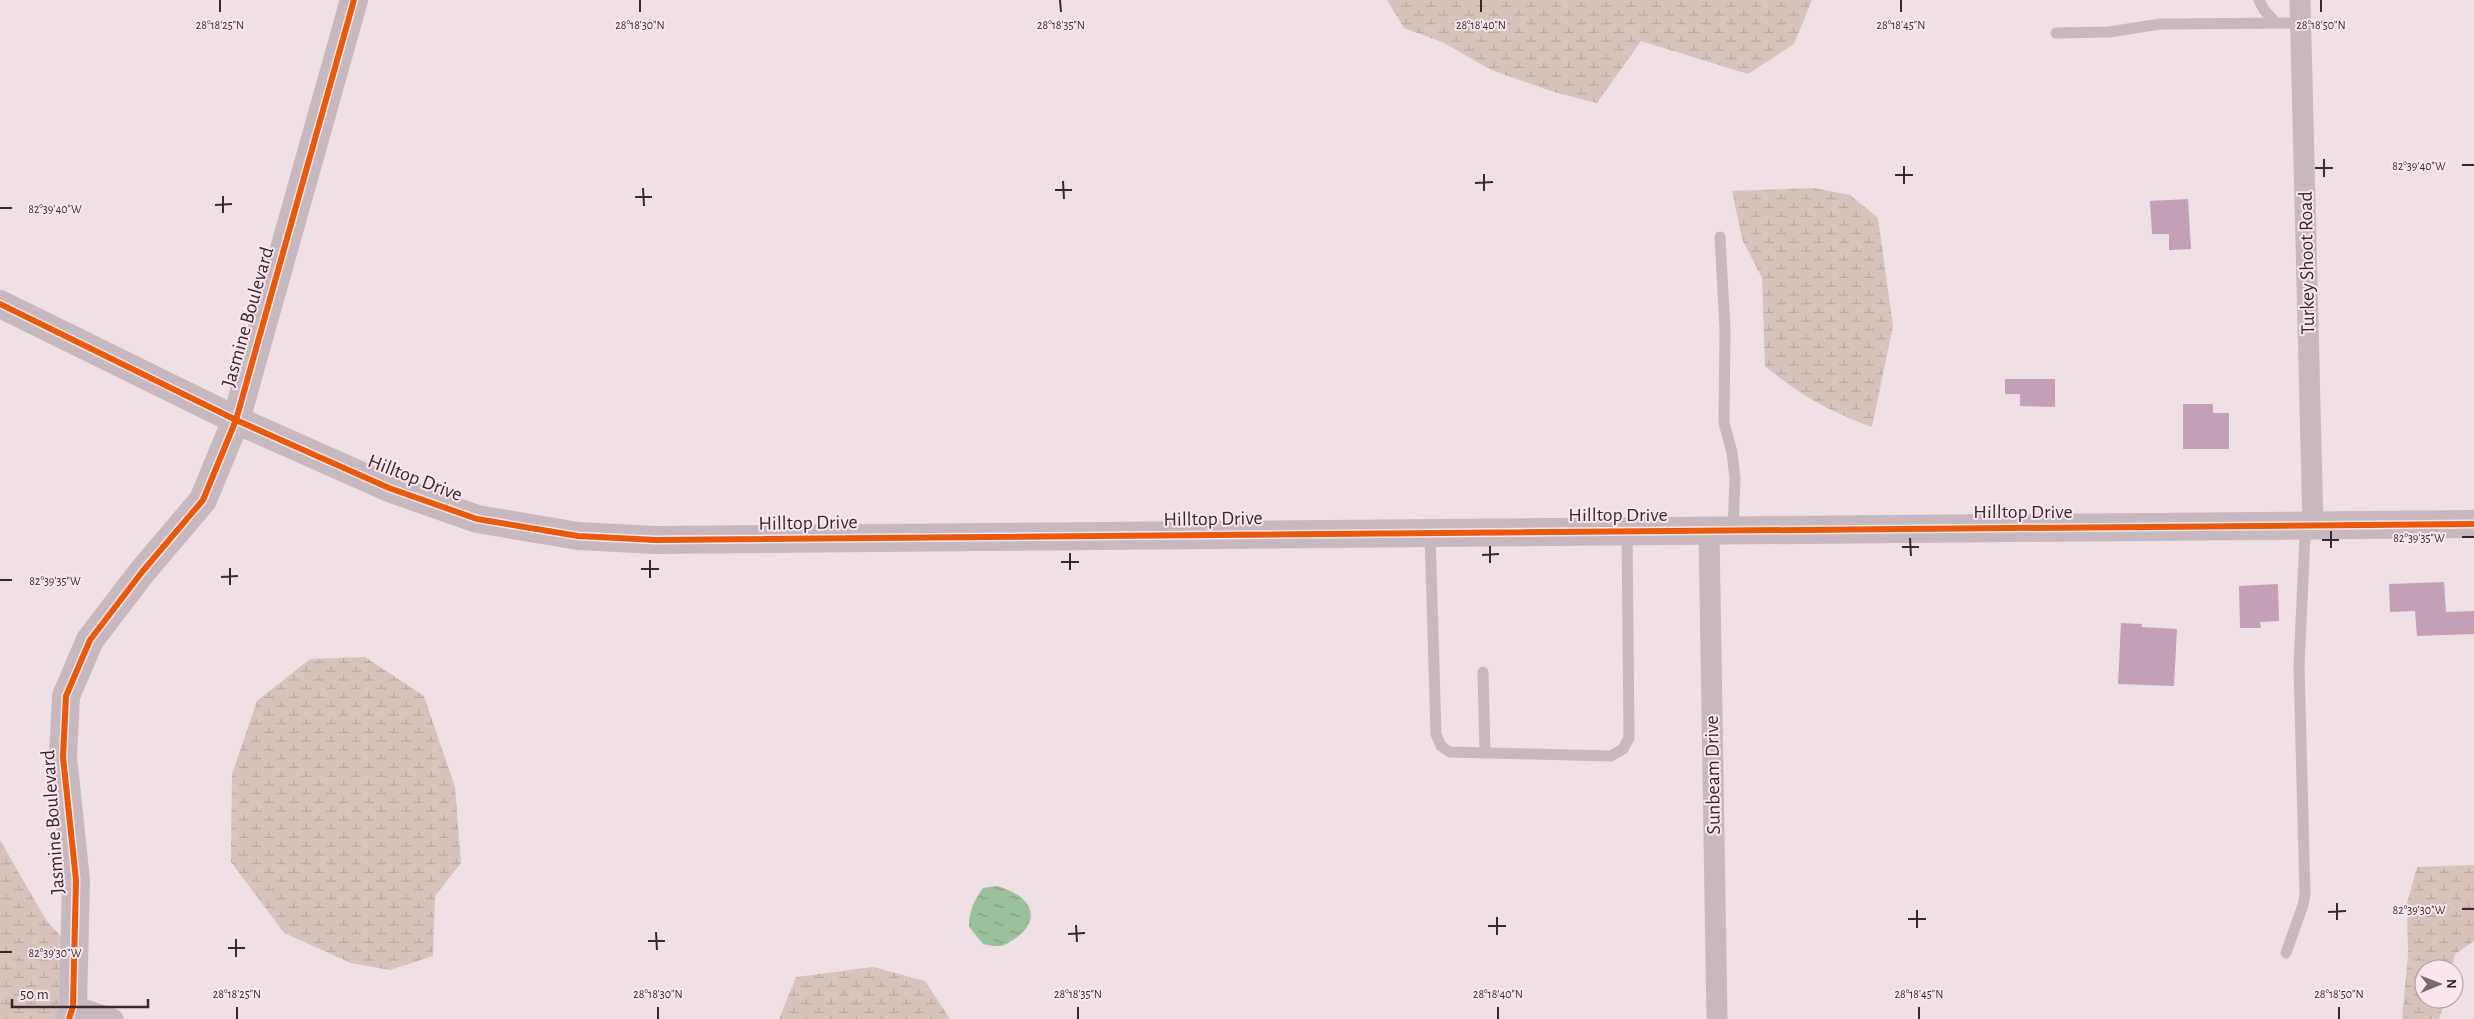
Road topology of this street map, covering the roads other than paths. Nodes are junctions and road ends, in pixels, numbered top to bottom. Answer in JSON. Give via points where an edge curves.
{"nodes":[{"id":1,"x":354,"y":0,"type":"edge"},
{"id":2,"x":2258,"y":0,"type":"edge"},
{"id":3,"x":2300,"y":0,"type":"edge"},
{"id":4,"x":2276,"y":23,"type":"junction"},
{"id":5,"x":2301,"y":23,"type":"junction"},
{"id":6,"x":2056,"y":33,"type":"dead end"},
{"id":7,"x":1720,"y":236,"type":"dead end"},
{"id":8,"x":0,"y":304,"type":"edge"},
{"id":9,"x":236,"y":420,"type":"junction"},
{"id":10,"x":2474,"y":524,"type":"edge"},
{"id":11,"x":2313,"y":527,"type":"junction"},
{"id":12,"x":1627,"y":531,"type":"junction"},
{"id":13,"x":1721,"y":531,"type":"junction"},
{"id":14,"x":1430,"y":533,"type":"junction"},
{"id":15,"x":1483,"y":672,"type":"dead end"},
{"id":16,"x":1485,"y":753,"type":"junction"},
{"id":17,"x":2286,"y":953,"type":"dead end"},
{"id":18,"x":71,"y":1012,"type":"edge"},
{"id":19,"x":113,"y":1019,"type":"edge"},
{"id":20,"x":1717,"y":1019,"type":"edge"}],
"edges":[{"from":1,"to":9,"type":"street","name":"Jasmine Boulevard"},
{"from":2,"to":4,"type":"lane"},
{"from":3,"to":5,"type":"street","name":"Turkey Shoot Road"},
{"from":4,"to":5,"type":"lane"},
{"from":4,"to":6,"type":"lane","via":[[2160,24],[2109,32]]},
{"from":5,"to":11,"type":"street","name":"Turkey Shoot Road"},
{"from":7,"to":13,"type":"lane","via":[[1725,329],[1724,423],[1735,478]]},
{"from":8,"to":9,"type":"street","name":"Hilltop Drive"},
{"from":9,"to":14,"type":"street","name":"Hilltop Drive","via":[[389,488],[468,515],[578,536],[656,540]]},
{"from":9,"to":18,"type":"street","name":"Jasmine Boulevard","via":[[203,500],[90,640],[66,696],[63,757],[76,880]]},
{"from":10,"to":11,"type":"street","name":"Hilltop Drive"},
{"from":11,"to":13,"type":"street","name":"Hilltop Drive"},
{"from":11,"to":17,"type":"lane","via":[[2305,536],[2299,632],[2305,894]]},
{"from":12,"to":13,"type":"street","name":"Hilltop Drive"},
{"from":12,"to":14,"type":"street","name":"Hilltop Drive"},
{"from":12,"to":16,"type":"lane","via":[[1629,738],[1624,750],[1611,756]]},
{"from":13,"to":20,"type":"street","name":"Sunbeam Drive"},
{"from":14,"to":16,"type":"lane","via":[[1436,734],[1441,746],[1450,752]]},
{"from":15,"to":16,"type":"lane"},
{"from":18,"to":19,"type":"street"}]}
